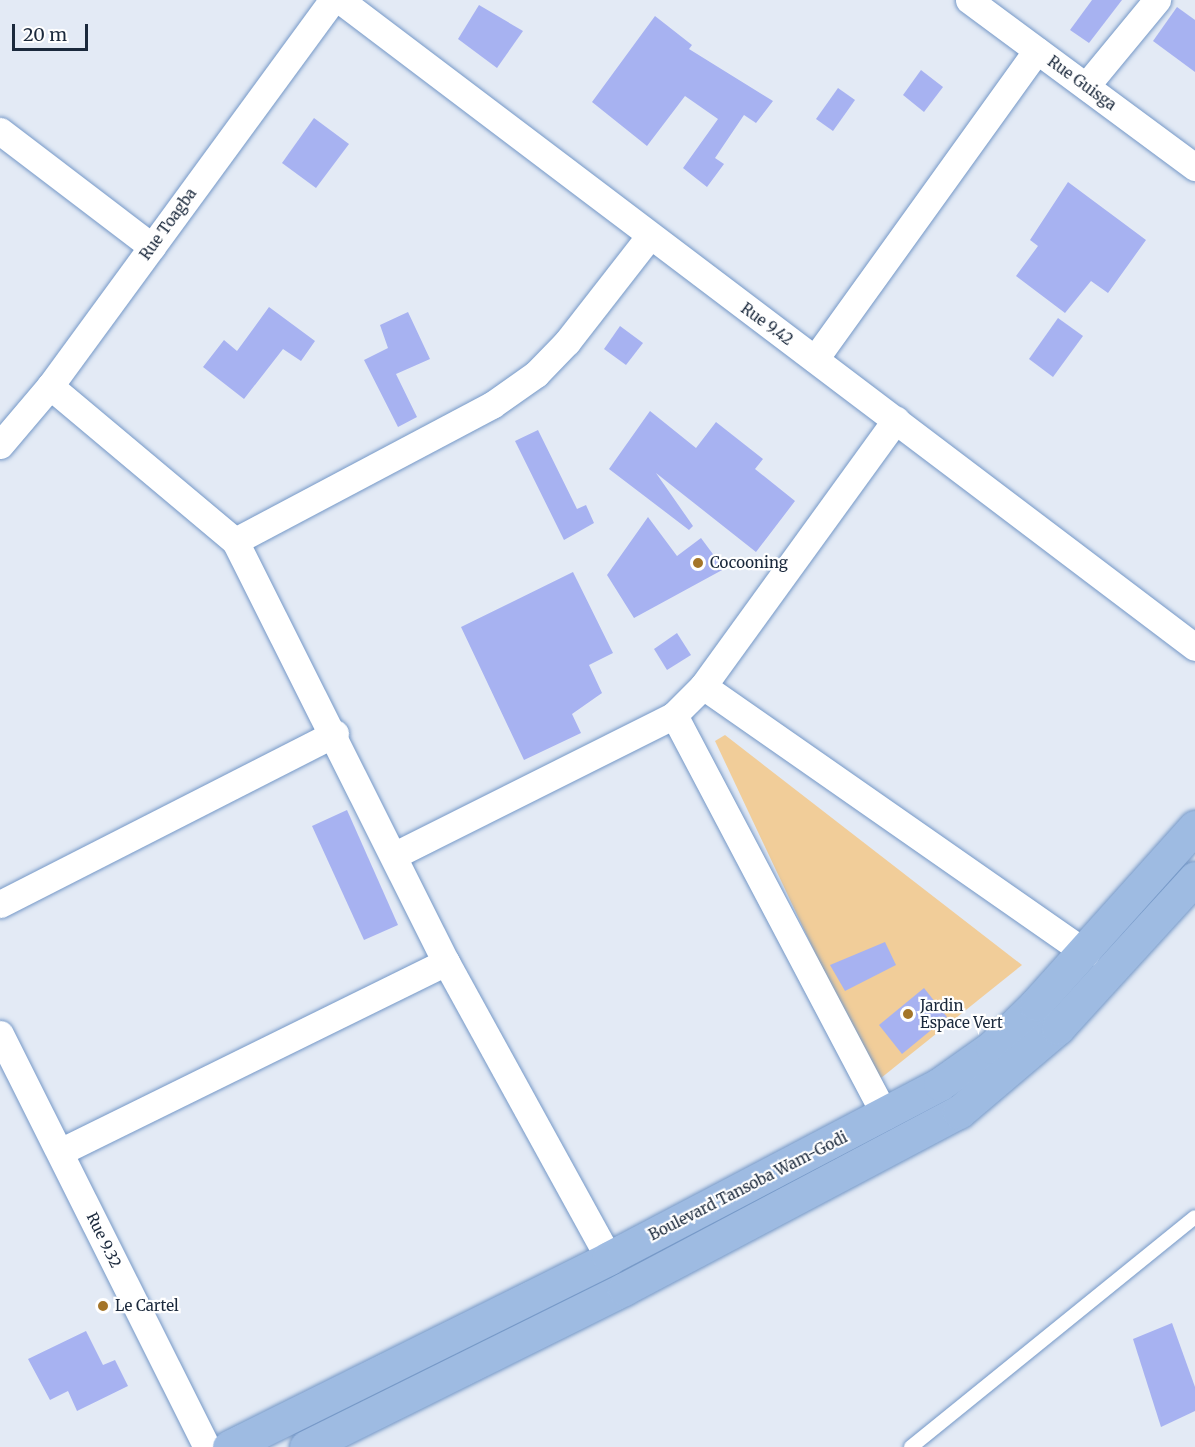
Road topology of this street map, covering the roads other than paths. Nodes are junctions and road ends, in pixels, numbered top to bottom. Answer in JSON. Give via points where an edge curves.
{"nodes":[{"id":1,"x":332,"y":0,"type":"edge"},
{"id":2,"x":340,"y":0,"type":"edge"},
{"id":3,"x":969,"y":0,"type":"edge"},
{"id":4,"x":1157,"y":0,"type":"edge"},
{"id":5,"x":1037,"y":50,"type":"junction"},
{"id":6,"x":1086,"y":86,"type":"junction"},
{"id":7,"x":0,"y":131,"type":"edge"},
{"id":8,"x":1195,"y":167,"type":"edge"},
{"id":9,"x":648,"y":238,"type":"junction"},
{"id":10,"x":152,"y":247,"type":"junction"},
{"id":11,"x":814,"y":359,"type":"junction"},
{"id":12,"x":50,"y":386,"type":"junction"},
{"id":13,"x":896,"y":419,"type":"junction"},
{"id":14,"x":0,"y":445,"type":"edge"},
{"id":15,"x":235,"y":541,"type":"junction"},
{"id":16,"x":1195,"y":646,"type":"edge"},
{"id":17,"x":703,"y":686,"type":"junction"},
{"id":18,"x":674,"y":715,"type":"junction"},
{"id":19,"x":335,"y":733,"type":"junction"},
{"id":20,"x":1195,"y":827,"type":"edge"},
{"id":21,"x":395,"y":855,"type":"junction"},
{"id":22,"x":1195,"y":878,"type":"edge"},
{"id":23,"x":0,"y":904,"type":"edge"},
{"id":24,"x":1086,"y":952,"type":"junction"},
{"id":25,"x":446,"y":962,"type":"junction"},
{"id":26,"x":3,"y":1048,"type":"edge"},
{"id":27,"x":885,"y":1116,"type":"junction"},
{"id":28,"x":60,"y":1152,"type":"junction"},
{"id":29,"x":1195,"y":1217,"type":"edge"},
{"id":30,"x":609,"y":1258,"type":"junction"},
{"id":31,"x":207,"y":1447,"type":"edge"},
{"id":32,"x":229,"y":1447,"type":"edge"},
{"id":33,"x":306,"y":1447,"type":"edge"},
{"id":34,"x":911,"y":1447,"type":"edge"}],
"edges":[{"from":1,"to":10,"type":"street","name":"Rue Toagba"},
{"from":2,"to":9,"type":"street","name":"Rue 9.42"},
{"from":3,"to":5,"type":"street","name":"Rue Guisga"},
{"from":4,"to":6,"type":"street"},
{"from":5,"to":6,"type":"street","name":"Rue Guisga"},
{"from":5,"to":11,"type":"street"},
{"from":6,"to":8,"type":"street","name":"Rue Guisga"},
{"from":7,"to":10,"type":"street"},
{"from":9,"to":11,"type":"street","name":"Rue 9.42"},
{"from":9,"to":15,"type":"street","via":[[567,342],[536,374],[492,405]]},
{"from":10,"to":12,"type":"street","name":"Rue Toagba"},
{"from":11,"to":13,"type":"street","name":"Rue 9.42"},
{"from":12,"to":14,"type":"street","name":"Rue Toagba"},
{"from":12,"to":15,"type":"street"},
{"from":13,"to":16,"type":"street","name":"Rue 9.42"},
{"from":13,"to":17,"type":"street"},
{"from":15,"to":19,"type":"street"},
{"from":17,"to":18,"type":"street"},
{"from":17,"to":24,"type":"street"},
{"from":18,"to":21,"type":"street"},
{"from":18,"to":27,"type":"street"},
{"from":19,"to":21,"type":"street"},
{"from":19,"to":23,"type":"street"},
{"from":20,"to":24,"type":"main road","name":"Boulevard Tansoba Wam-Godi"},
{"from":21,"to":25,"type":"street"},
{"from":22,"to":33,"type":"main road","via":[[1058,1028],[1012,1073],[959,1112],[624,1289]]},
{"from":24,"to":27,"type":"main road","name":"Boulevard Tansoba Wam-Godi","via":[[992,1047]]},
{"from":25,"to":28,"type":"street"},
{"from":25,"to":30,"type":"street"},
{"from":26,"to":28,"type":"street","name":"Rue 9.32"},
{"from":27,"to":30,"type":"main road","name":"Boulevard Tansoba Wam-Godi"},
{"from":28,"to":31,"type":"street","name":"Rue 9.32"},
{"from":29,"to":34,"type":"lane"},
{"from":30,"to":32,"type":"main road","name":"Boulevard Tansoba Wam-Godi"}]}
